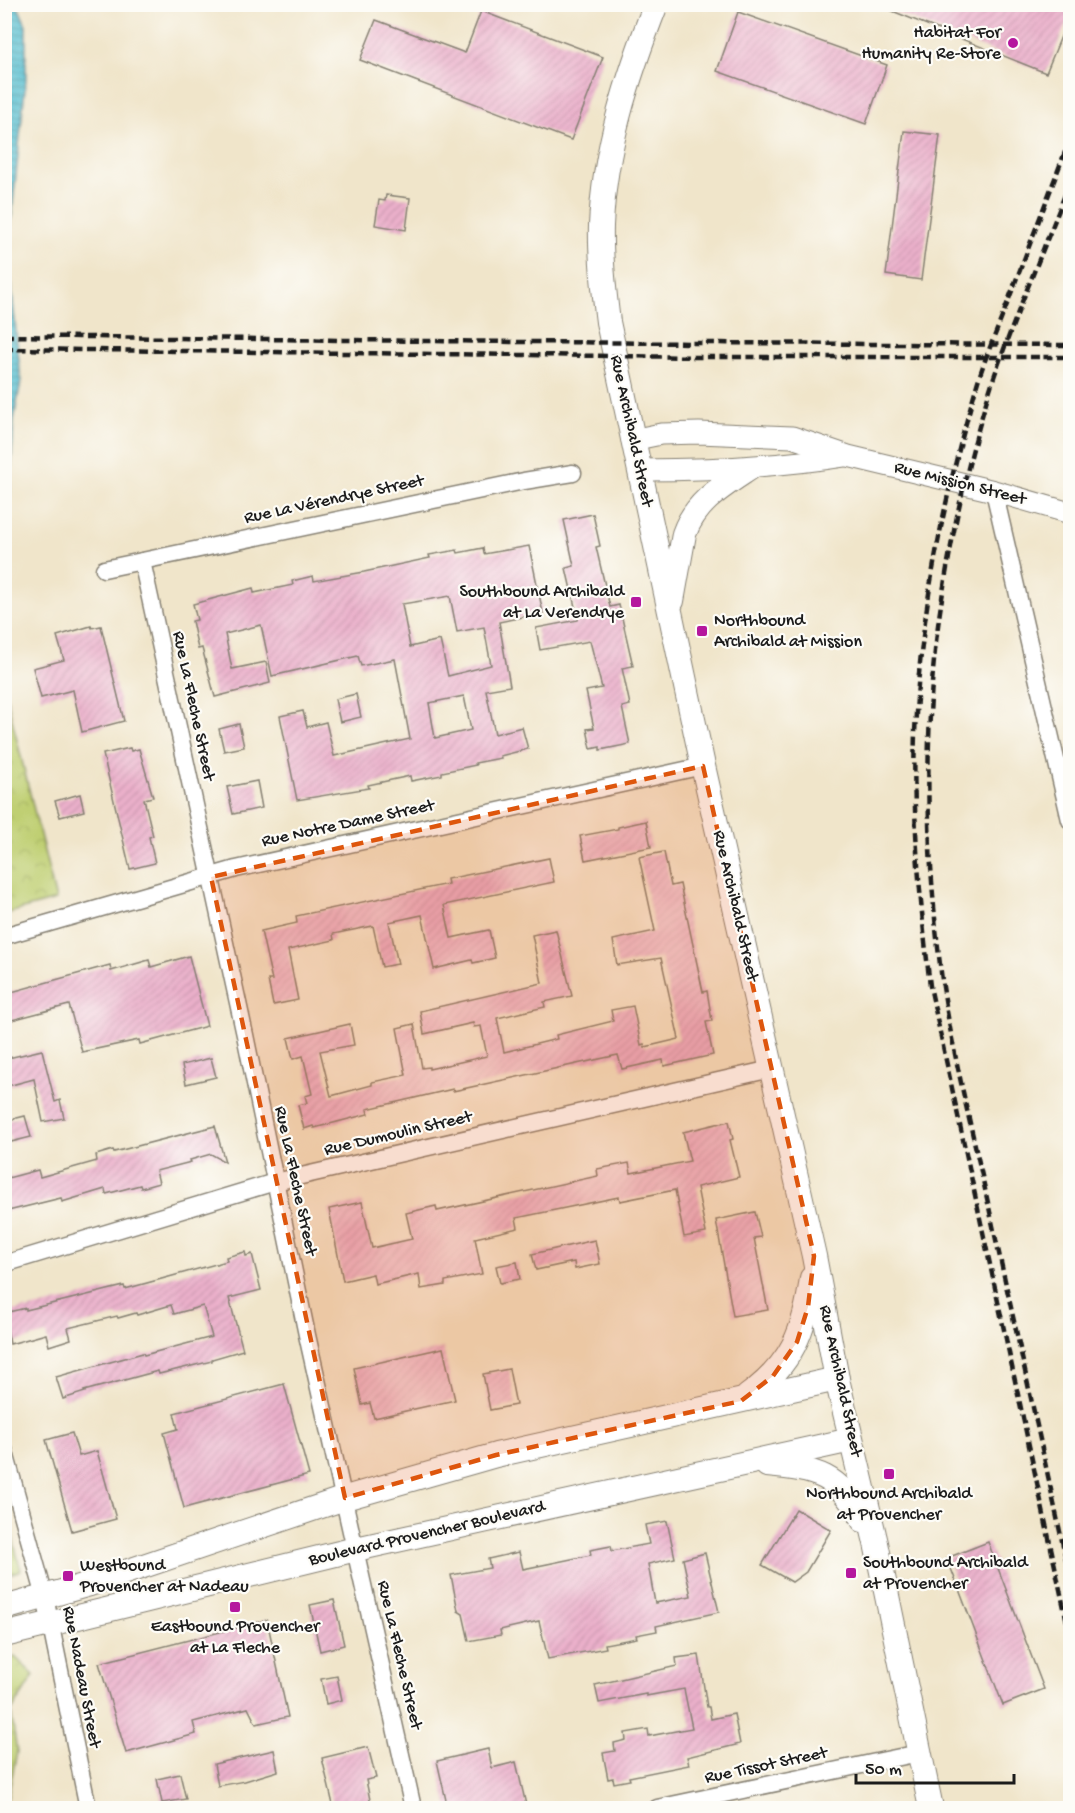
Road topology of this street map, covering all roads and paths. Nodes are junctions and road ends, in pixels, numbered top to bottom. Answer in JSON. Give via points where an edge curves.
{"nodes":[{"id":1,"x":656,"y":4,"type":"edge"},
{"id":2,"x":632,"y":440,"type":"junction"},
{"id":3,"x":848,"y":456,"type":"junction"},
{"id":4,"x":750,"y":468,"type":"junction"},
{"id":5,"x":639,"y":471,"type":"junction"},
{"id":6,"x":573,"y":473,"type":"dead end"},
{"id":7,"x":994,"y":491,"type":"junction"},
{"id":8,"x":1071,"y":513,"type":"edge"},
{"id":9,"x":142,"y":561,"type":"junction"},
{"id":10,"x":104,"y":569,"type":"dead end"},
{"id":11,"x":670,"y":613,"type":"junction"},
{"id":12,"x":704,"y":766,"type":"junction"},
{"id":13,"x":1071,"y":820,"type":"edge"},
{"id":14,"x":211,"y":878,"type":"junction"},
{"id":15,"x":4,"y":936,"type":"edge"},
{"id":16,"x":771,"y":1069,"type":"junction"},
{"id":17,"x":275,"y":1182,"type":"junction"},
{"id":18,"x":814,"y":1256,"type":"junction"},
{"id":19,"x":4,"y":1264,"type":"edge"},
{"id":20,"x":837,"y":1378,"type":"junction"},
{"id":21,"x":741,"y":1401,"type":"junction"},
{"id":22,"x":851,"y":1440,"type":"junction"},
{"id":23,"x":4,"y":1449,"type":"edge"},
{"id":24,"x":750,"y":1463,"type":"junction"},
{"id":25,"x":345,"y":1498,"type":"junction"},
{"id":26,"x":876,"y":1543,"type":"junction"},
{"id":27,"x":356,"y":1549,"type":"junction"},
{"id":28,"x":45,"y":1597,"type":"junction"},
{"id":29,"x":4,"y":1608,"type":"edge"},
{"id":30,"x":50,"y":1623,"type":"junction"},
{"id":31,"x":4,"y":1635,"type":"edge"},
{"id":32,"x":919,"y":1753,"type":"junction"},
{"id":33,"x":88,"y":1809,"type":"edge"},
{"id":34,"x":413,"y":1809,"type":"edge"},
{"id":35,"x":657,"y":1809,"type":"edge"},
{"id":36,"x":931,"y":1809,"type":"edge"}],
"edges":[{"from":1,"to":2,"type":"main road","name":"Rue Archibald Street","via":[[618,110],[601,227],[608,322]]},
{"from":2,"to":3,"type":"street","name":"Rue Mission Street","via":[[661,434],[792,437]]},
{"from":2,"to":5,"type":"main road","name":"Rue Archibald Street"},
{"from":3,"to":4,"type":"street","name":"Rue Mission Street"},
{"from":3,"to":7,"type":"street","name":"Rue Mission Street"},
{"from":4,"to":5,"type":"street","name":"Rue Mission Street"},
{"from":4,"to":11,"type":"main road","via":[[714,492],[687,525]]},
{"from":5,"to":11,"type":"main road","name":"Rue Archibald Street"},
{"from":6,"to":9,"type":"street","name":"Rue La Vérendrye Street"},
{"from":7,"to":8,"type":"street","name":"Rue Mission Street"},
{"from":7,"to":13,"type":"street"},
{"from":9,"to":10,"type":"street","name":"Rue La Vérendrye Street"},
{"from":9,"to":14,"type":"street","name":"Rue La Fleche Street"},
{"from":11,"to":12,"type":"main road","name":"Rue Archibald Street"},
{"from":12,"to":14,"type":"street","name":"Rue Notre Dame Street","via":[[236,869]]},
{"from":12,"to":16,"type":"main road","name":"Rue Archibald Street"},
{"from":14,"to":15,"type":"street","name":"Rue Notre Dame Street"},
{"from":14,"to":17,"type":"street","name":"Rue La Fleche Street"},
{"from":16,"to":17,"type":"street","name":"Rue Dumoulin Street"},
{"from":16,"to":18,"type":"main road","name":"Rue Archibald Street"},
{"from":17,"to":19,"type":"street","name":"Rue Dumoulin Street"},
{"from":17,"to":25,"type":"street","name":"Rue La Fleche Street"},
{"from":18,"to":20,"type":"main road","name":"Rue Archibald Street"},
{"from":18,"to":21,"type":"main road","via":[[808,1307],[797,1342],[773,1376]]},
{"from":20,"to":21,"type":"main road"},
{"from":20,"to":22,"type":"main road","name":"Rue Archibald Street"},
{"from":21,"to":25,"type":"main road","via":[[496,1455]]},
{"from":22,"to":24,"type":"main road","name":"Boulevard Provencher Boulevard"},
{"from":22,"to":26,"type":"main road","name":"Rue Archibald Street"},
{"from":23,"to":28,"type":"street","name":"Rue Nadeau Street"},
{"from":24,"to":26,"type":"main road","via":[[816,1473],[835,1483],[852,1499]]},
{"from":24,"to":27,"type":"main road","name":"Boulevard Provencher Boulevard"},
{"from":25,"to":27,"type":"street","name":"Rue La Fleche Street"},
{"from":25,"to":28,"type":"main road"},
{"from":26,"to":32,"type":"main road","name":"Rue Archibald Street"},
{"from":27,"to":30,"type":"main road","name":"Boulevard Provencher Boulevard"},
{"from":27,"to":34,"type":"street","name":"Rue La Fleche Street"},
{"from":28,"to":29,"type":"main road"},
{"from":28,"to":30,"type":"street","name":"Rue Nadeau Street"},
{"from":30,"to":31,"type":"main road","name":"Boulevard Provencher Boulevard"},
{"from":30,"to":33,"type":"street","name":"Rue Nadeau Street"},
{"from":32,"to":35,"type":"street","name":"Rue Tissot Street"},
{"from":32,"to":36,"type":"main road","name":"Rue Archibald Street"}]}
